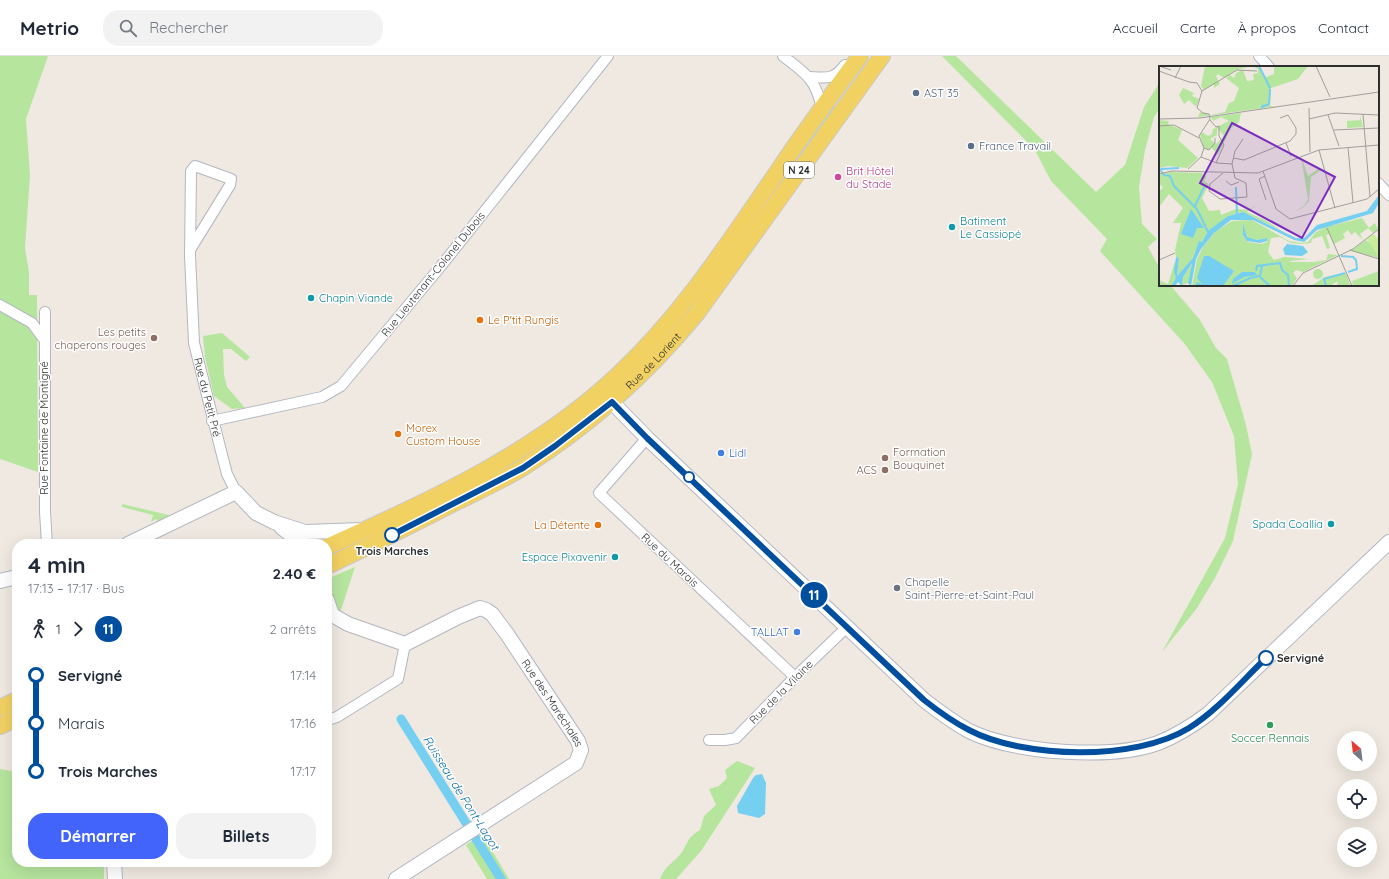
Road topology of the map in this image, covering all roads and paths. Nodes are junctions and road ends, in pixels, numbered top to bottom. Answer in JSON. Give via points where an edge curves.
{"nodes":[{"id":1,"x":608,"y":56,"type":"edge"},
{"id":2,"x":783,"y":56,"type":"edge"},
{"id":3,"x":852,"y":56,"type":"edge"},
{"id":4,"x":860,"y":56,"type":"edge"},
{"id":5,"x":882,"y":56,"type":"edge"},
{"id":6,"x":1259,"y":56,"type":"edge"},
{"id":7,"x":1268,"y":66,"type":"edge"},
{"id":8,"x":810,"y":77,"type":"junction"},
{"id":9,"x":832,"y":93,"type":"junction"},
{"id":10,"x":822,"y":108,"type":"junction"},
{"id":11,"x":840,"y":112,"type":"junction"},
{"id":12,"x":1379,"y":184,"type":"edge"},
{"id":13,"x":1389,"y":195,"type":"edge"},
{"id":14,"x":190,"y":250,"type":"junction"},
{"id":15,"x":727,"y":260,"type":"junction"},
{"id":16,"x":0,"y":305,"type":"edge"},
{"id":17,"x":45,"y":312,"type":"dead end"},
{"id":18,"x":44,"y":338,"type":"junction"},
{"id":19,"x":601,"y":390,"type":"junction"},
{"id":20,"x":612,"y":402,"type":"junction"},
{"id":21,"x":212,"y":421,"type":"junction"},
{"id":22,"x":647,"y":438,"type":"junction"},
{"id":23,"x":477,"y":483,"type":"junction"},
{"id":24,"x":236,"y":492,"type":"junction"},
{"id":25,"x":366,"y":530,"type":"junction"},
{"id":26,"x":302,"y":538,"type":"edge"},
{"id":27,"x":47,"y":539,"type":"edge"},
{"id":28,"x":138,"y":539,"type":"edge"},
{"id":29,"x":1389,"y":542,"type":"edge"},
{"id":30,"x":332,"y":545,"type":"edge"},
{"id":31,"x":332,"y":563,"type":"edge"},
{"id":32,"x":12,"y":578,"type":"edge"},
{"id":33,"x":0,"y":581,"type":"edge"},
{"id":34,"x":332,"y":615,"type":"edge"},
{"id":35,"x":847,"y":627,"type":"junction"},
{"id":36,"x":405,"y":644,"type":"junction"},
{"id":37,"x":795,"y":677,"type":"junction"},
{"id":38,"x":12,"y":702,"type":"edge"},
{"id":39,"x":0,"y":708,"type":"edge"},
{"id":40,"x":332,"y":719,"type":"edge"},
{"id":41,"x":12,"y":720,"type":"edge"},
{"id":42,"x":0,"y":726,"type":"edge"},
{"id":43,"x":709,"y":740,"type":"dead end"},
{"id":44,"x":114,"y":867,"type":"edge"},
{"id":45,"x":115,"y":879,"type":"edge"},
{"id":46,"x":396,"y":879,"type":"edge"}],
"edges":[{"from":1,"to":21,"type":"street","name":"Rue Lieutenant-Colonel Dubois","via":[[441,266],[341,386],[322,397]]},
{"from":2,"to":8,"type":"street"},
{"from":3,"to":8,"type":"street","via":[[838,74],[829,78]]},
{"from":4,"to":9,"type":"main road","name":"Rue de Lorient","number":"N 24"},
{"from":5,"to":11,"type":"main road","name":"Rue de Lorient","number":"N 24"},
{"from":6,"to":7,"type":"street"},
{"from":8,"to":10,"type":"street","via":[[819,93]]},
{"from":9,"to":10,"type":"main road","name":"Rue de Lorient","number":"N 24"},
{"from":9,"to":11,"type":"street"},
{"from":10,"to":15,"type":"main road","name":"Rue de Lorient","number":"N 24"},
{"from":11,"to":15,"type":"main road","name":"Rue de Lorient","number":"N 24"},
{"from":12,"to":13,"type":"street"},
{"from":14,"to":14,"type":"street","name":"Rue du Petit Pré","via":[[230,185],[231,179],[195,166],[190,171]]},
{"from":14,"to":21,"type":"street","name":"Rue du Petit Pré","via":[[194,343]]},
{"from":15,"to":19,"type":"main road","name":"Rue de Lorient","number":"N 24","via":[[620,374]]},
{"from":15,"to":20,"type":"main road","name":"Rue de Lorient","number":"N 24","via":[[676,338]]},
{"from":16,"to":18,"type":"street","via":[[32,323]]},
{"from":17,"to":18,"type":"street","name":"Rue Fontaine de Montigné"},
{"from":18,"to":27,"type":"street","name":"Rue Fontaine de Montigné"},
{"from":19,"to":20,"type":"street"},
{"from":19,"to":23,"type":"main road","name":"Rue de Lorient","number":"N 24"},
{"from":20,"to":22,"type":"street"},
{"from":20,"to":23,"type":"main road","name":"Rue de Lorient","number":"N 24","via":[[523,468]]},
{"from":21,"to":24,"type":"street","name":"Rue du Petit Pré","via":[[227,474]]},
{"from":22,"to":35,"type":"street"},
{"from":22,"to":37,"type":"street","name":"Rue du Marais","via":[[599,494]]},
{"from":23,"to":25,"type":"main road","name":"Rue de Lorient","number":"N 24"},
{"from":23,"to":31,"type":"main road","name":"Rue de Lorient","number":"N 24"},
{"from":24,"to":26,"type":"street","name":"Rue du Petit Pré","via":[[256,513],[274,522],[295,538]]},
{"from":24,"to":28,"type":"street"},
{"from":25,"to":26,"type":"street"},
{"from":25,"to":30,"type":"main road","name":"Rue de Lorient","number":"N 24"},
{"from":29,"to":35,"type":"street","via":[[1208,714],[1179,733],[1157,743],[1132,749],[1064,752],[1014,746],[970,731],[944,716],[924,700]]},
{"from":32,"to":33,"type":"street"},
{"from":34,"to":36,"type":"street","via":[[348,624]]},
{"from":35,"to":37,"type":"street","name":"Rue de la Vilaine"},
{"from":36,"to":40,"type":"street","via":[[398,679]]},
{"from":36,"to":46,"type":"street","name":"Rue des Maréchales","via":[[458,617],[480,608],[486,610],[507,634],[578,741],[581,750],[576,763]]},
{"from":37,"to":43,"type":"street","name":"Rue de la Vilaine","via":[[736,738]]},
{"from":38,"to":39,"type":"main road"},
{"from":41,"to":42,"type":"main road"},
{"from":44,"to":45,"type":"street"}]}
